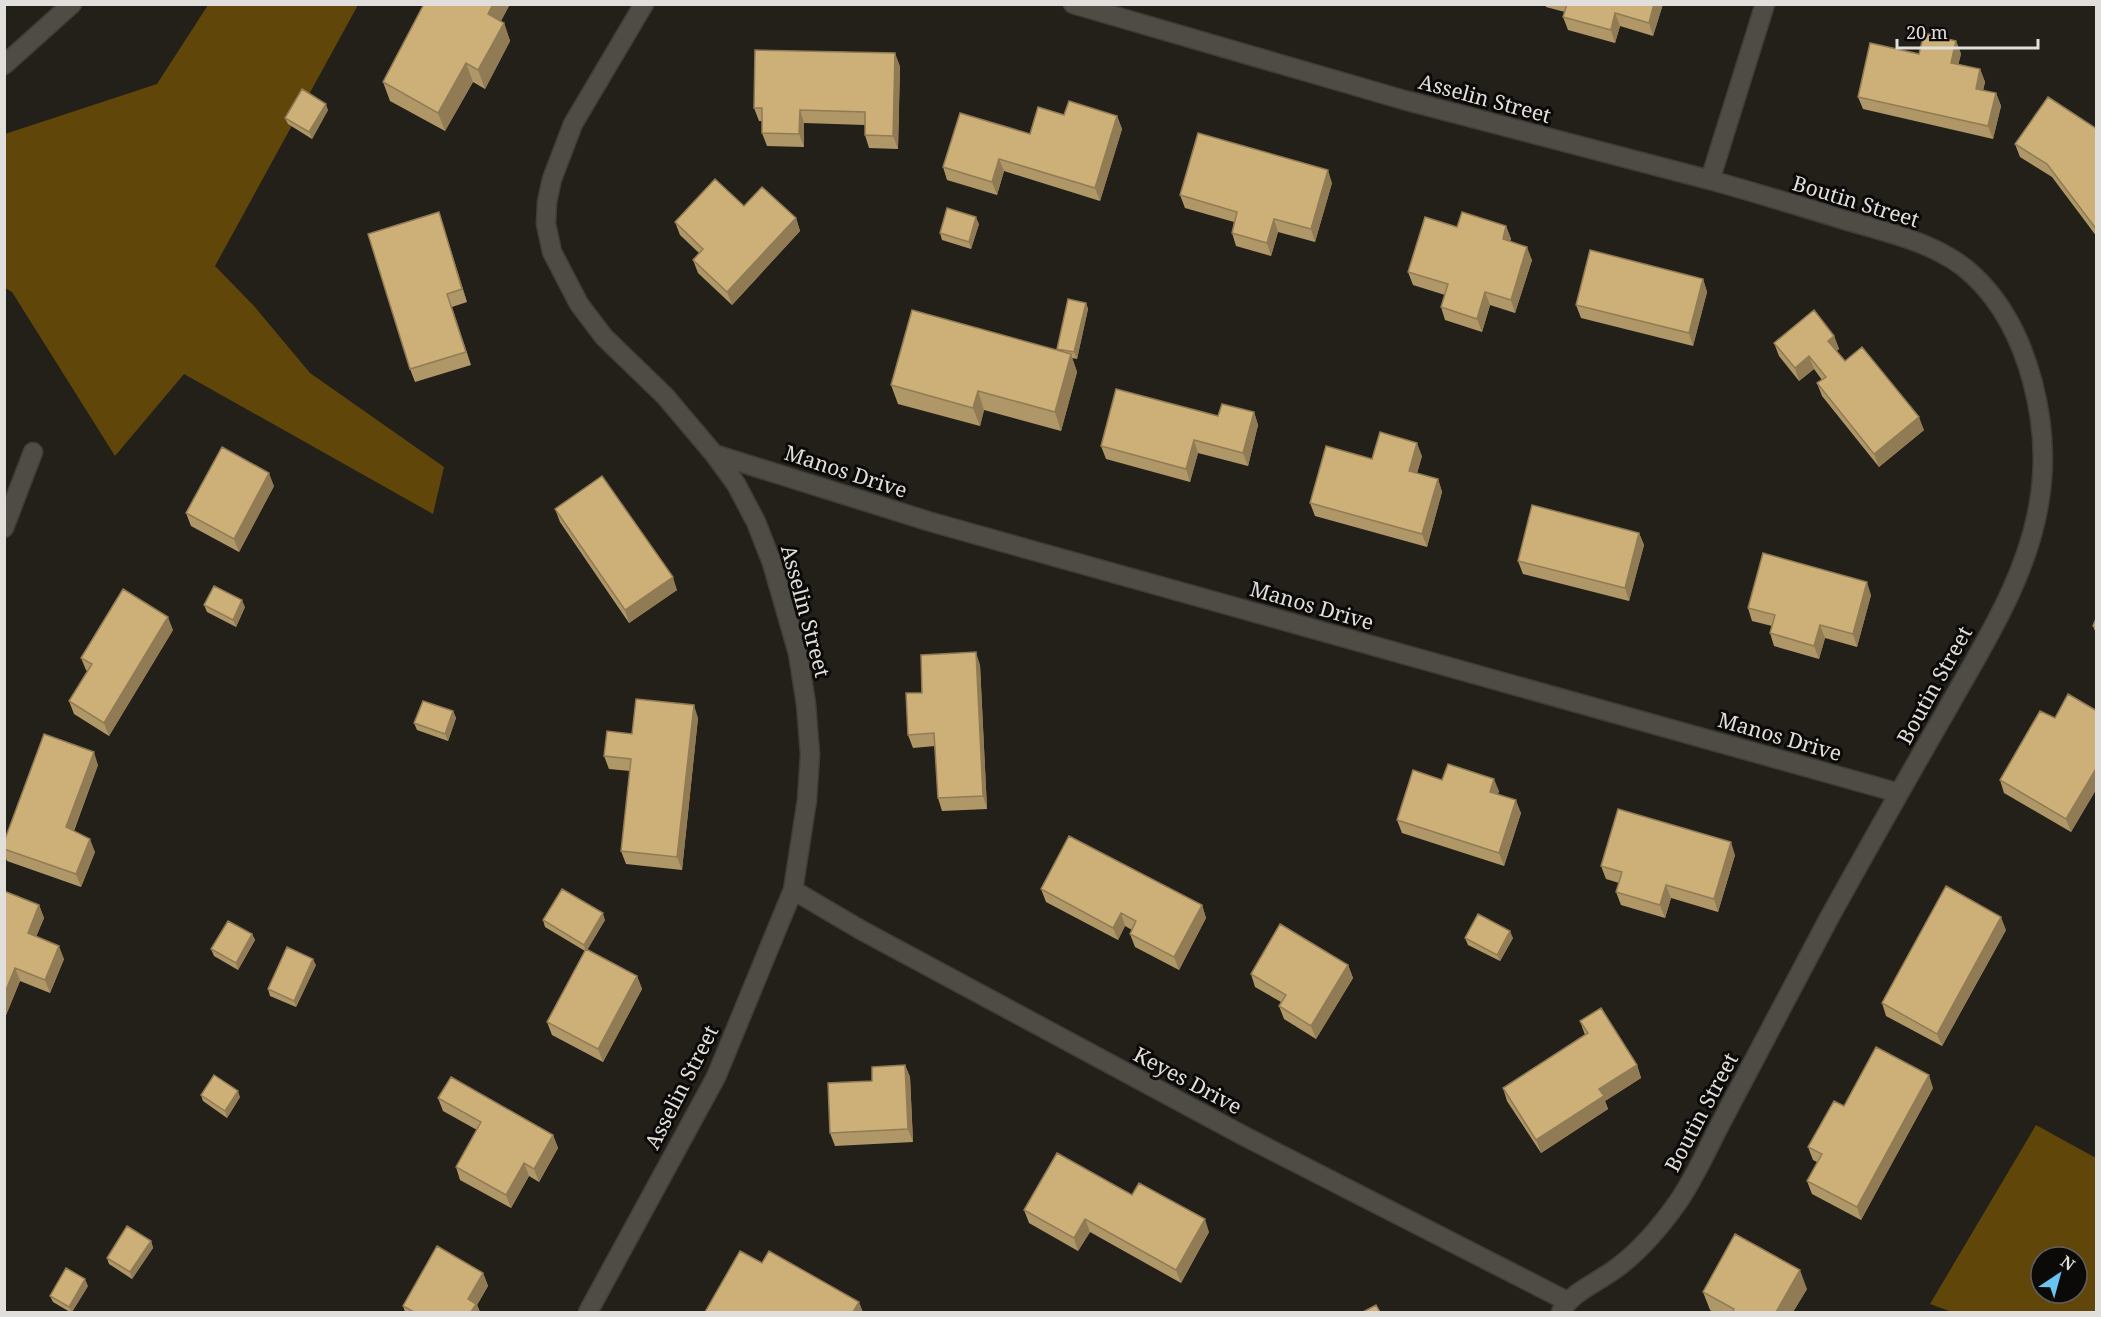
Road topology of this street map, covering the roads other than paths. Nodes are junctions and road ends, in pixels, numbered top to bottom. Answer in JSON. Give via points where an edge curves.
{"nodes":[{"id":1,"x":72,"y":4,"type":"edge"},
{"id":2,"x":644,"y":4,"type":"edge"},
{"id":3,"x":1074,"y":4,"type":"edge"},
{"id":4,"x":1765,"y":4,"type":"edge"},
{"id":5,"x":4,"y":65,"type":"edge"},
{"id":6,"x":1710,"y":180,"type":"junction"},
{"id":7,"x":33,"y":452,"type":"dead end"},
{"id":8,"x":714,"y":454,"type":"junction"},
{"id":9,"x":4,"y":528,"type":"edge"},
{"id":10,"x":1899,"y":793,"type":"junction"},
{"id":11,"x":793,"y":890,"type":"junction"},
{"id":12,"x":1564,"y":1307,"type":"edge"},
{"id":13,"x":588,"y":1312,"type":"edge"}],
"edges":[{"from":1,"to":5,"type":"street"},
{"from":2,"to":8,"type":"street","name":"Asselin Street","via":[[573,124],[552,179],[546,224],[552,252],[579,304],[604,337],[665,396]]},
{"from":3,"to":6,"type":"street","name":"Asselin Street","via":[[1404,100]]},
{"from":4,"to":6,"type":"street"},
{"from":6,"to":10,"type":"street","name":"Boutin Street","via":[[1909,239],[1959,262],[1999,306],[2015,331],[2025,360],[2042,447],[2040,501],[2029,549],[1987,637]]},
{"from":7,"to":9,"type":"street"},
{"from":8,"to":10,"type":"street","name":"Manos Drive","via":[[931,522]]},
{"from":8,"to":11,"type":"street","name":"Asselin Street","via":[[756,522],[779,583],[798,653],[810,754]]},
{"from":10,"to":12,"type":"street","name":"Boutin Street","via":[[1681,1198],[1640,1249]]},
{"from":11,"to":12,"type":"street","name":"Keyes Drive"},
{"from":11,"to":13,"type":"street","name":"Asselin Street","via":[[716,1077]]}]}
